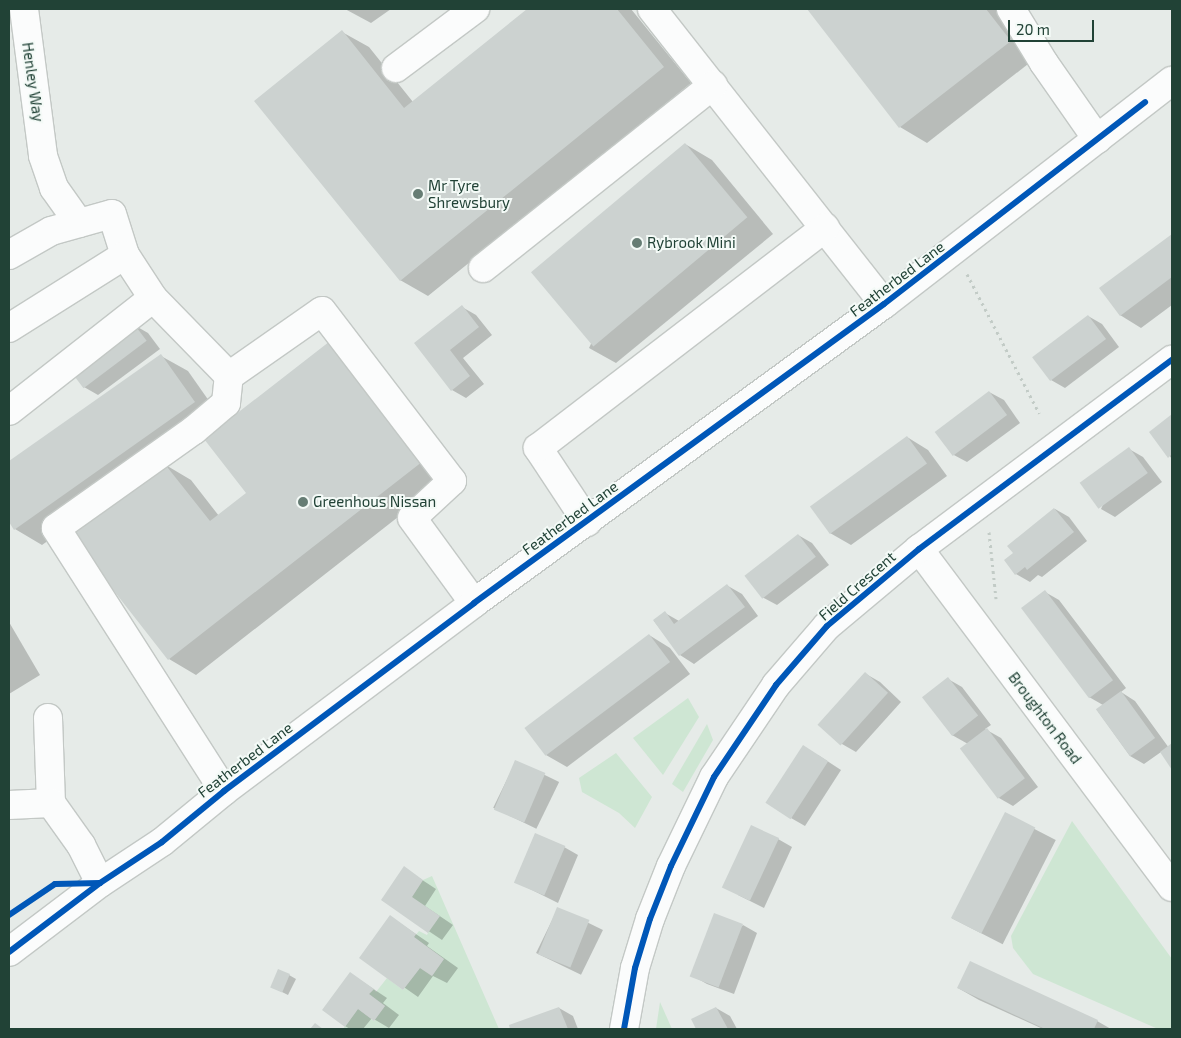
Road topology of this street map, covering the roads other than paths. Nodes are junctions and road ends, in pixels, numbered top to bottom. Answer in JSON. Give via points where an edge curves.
{"nodes":[{"id":1,"x":24,"y":9,"type":"edge"},
{"id":2,"x":475,"y":9,"type":"edge"},
{"id":3,"x":652,"y":9,"type":"edge"},
{"id":4,"x":1011,"y":9,"type":"edge"},
{"id":5,"x":396,"y":68,"type":"dead end"},
{"id":6,"x":1172,"y":81,"type":"edge"},
{"id":7,"x":713,"y":84,"type":"junction"},
{"id":8,"x":1097,"y":139,"type":"junction"},
{"id":9,"x":80,"y":223,"type":"junction"},
{"id":10,"x":825,"y":228,"type":"junction"},
{"id":11,"x":9,"y":255,"type":"edge"},
{"id":12,"x":125,"y":255,"type":"junction"},
{"id":13,"x":483,"y":268,"type":"dead end"},
{"id":14,"x":153,"y":298,"type":"junction"},
{"id":15,"x":884,"y":304,"type":"junction"},
{"id":16,"x":9,"y":328,"type":"edge"},
{"id":17,"x":1172,"y":360,"type":"edge"},
{"id":18,"x":229,"y":376,"type":"junction"},
{"id":19,"x":9,"y":411,"type":"edge"},
{"id":20,"x":587,"y":522,"type":"junction"},
{"id":21,"x":918,"y":549,"type":"junction"},
{"id":22,"x":474,"y":603,"type":"junction"},
{"id":23,"x":48,"y":718,"type":"dead end"},
{"id":24,"x":224,"y":791,"type":"junction"},
{"id":25,"x":51,"y":803,"type":"junction"},
{"id":26,"x":9,"y":805,"type":"edge"},
{"id":27,"x":100,"y":883,"type":"junction"},
{"id":28,"x":1172,"y":886,"type":"edge"},
{"id":29,"x":9,"y":952,"type":"edge"},
{"id":30,"x":624,"y":1029,"type":"edge"}],
"edges":[{"from":1,"to":9,"type":"street","name":"Henley Way","via":[[43,156],[54,188]]},
{"from":2,"to":5,"type":"street"},
{"from":3,"to":7,"type":"street"},
{"from":4,"to":8,"type":"street"},
{"from":6,"to":8,"type":"street","name":"Featherbed Lane"},
{"from":7,"to":10,"type":"street"},
{"from":7,"to":13,"type":"street"},
{"from":8,"to":15,"type":"street","name":"Featherbed Lane"},
{"from":9,"to":11,"type":"street","via":[[51,231]]},
{"from":9,"to":12,"type":"street","via":[[112,214]]},
{"from":10,"to":15,"type":"street"},
{"from":10,"to":20,"type":"street","via":[[538,448]]},
{"from":12,"to":14,"type":"street"},
{"from":12,"to":16,"type":"street"},
{"from":14,"to":18,"type":"street"},
{"from":14,"to":19,"type":"street"},
{"from":15,"to":20,"type":"street","name":"Featherbed Lane"},
{"from":17,"to":21,"type":"street","name":"Field Crescent"},
{"from":18,"to":22,"type":"street","via":[[322,311],[452,481],[412,518]]},
{"from":18,"to":24,"type":"street","via":[[226,403],[194,430],[56,528]]},
{"from":20,"to":22,"type":"street","name":"Featherbed Lane"},
{"from":21,"to":28,"type":"street","name":"Broughton Road"},
{"from":21,"to":30,"type":"street","name":"Field Crescent","via":[[827,626],[776,685],[714,777],[650,919],[635,968]]},
{"from":22,"to":24,"type":"street","name":"Featherbed Lane"},
{"from":23,"to":25,"type":"street"},
{"from":24,"to":27,"type":"street","name":"Featherbed Lane","via":[[162,842]]},
{"from":25,"to":26,"type":"street"},
{"from":25,"to":27,"type":"street","via":[[81,845]]},
{"from":27,"to":29,"type":"street","name":"Featherbed Lane"}]}
